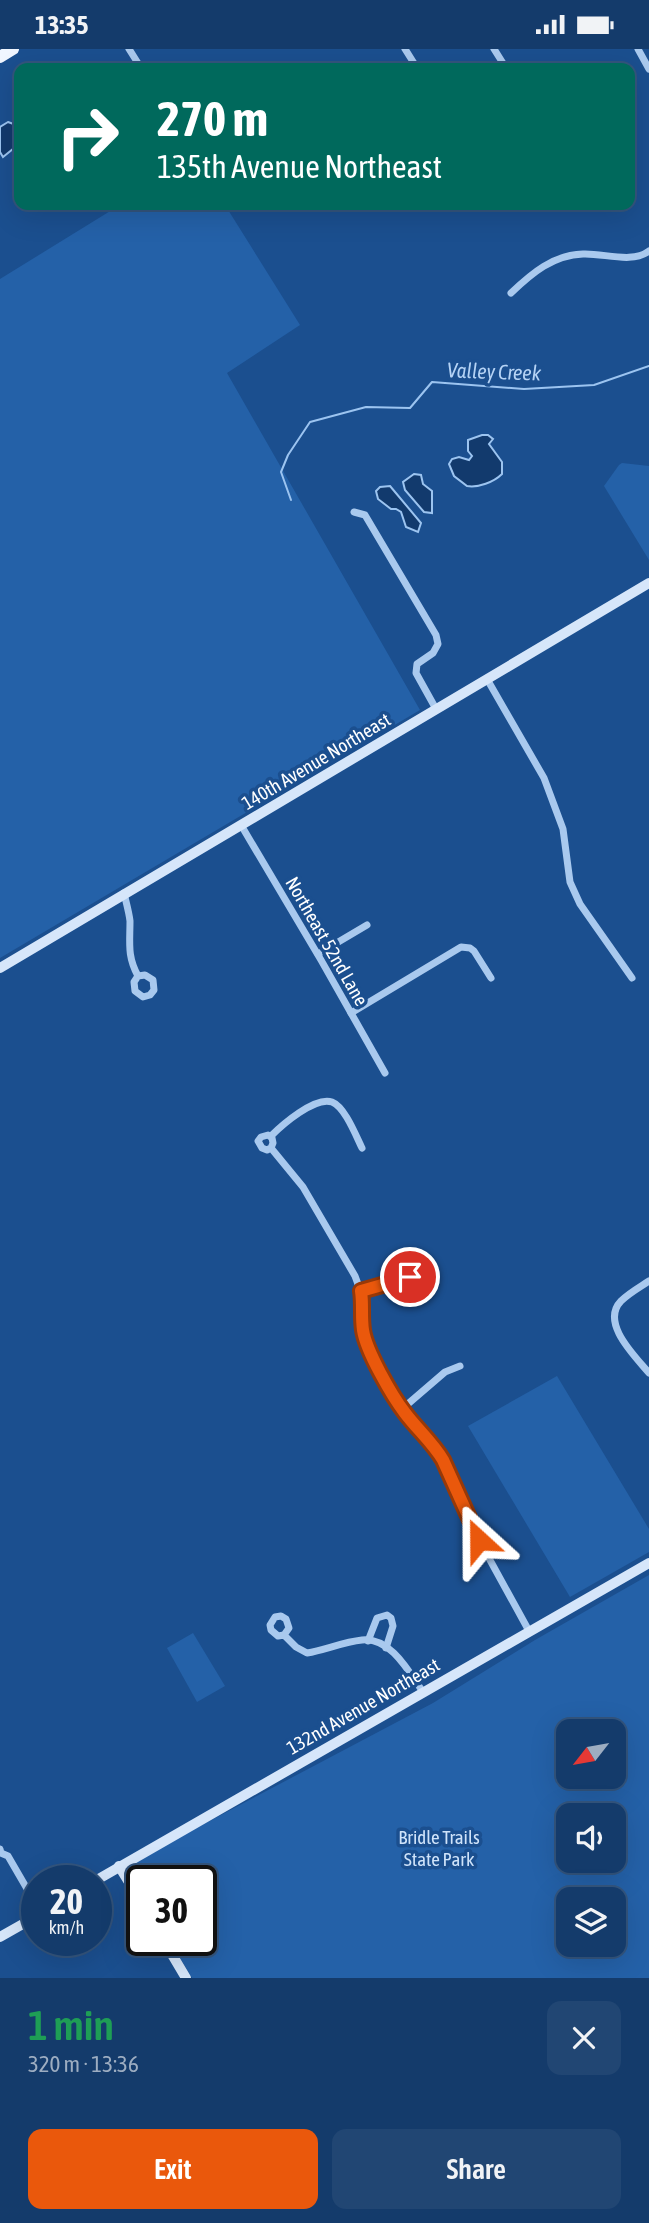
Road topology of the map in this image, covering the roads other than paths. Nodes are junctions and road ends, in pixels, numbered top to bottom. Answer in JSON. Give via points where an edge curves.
{"nodes":[{"id":1,"x":13,"y":49,"type":"edge"},
{"id":2,"x":638,"y":49,"type":"edge"},
{"id":3,"x":0,"y":57,"type":"edge"},
{"id":4,"x":649,"y":69,"type":"edge"},
{"id":5,"x":649,"y":251,"type":"edge"},
{"id":6,"x":511,"y":293,"type":"dead end"},
{"id":7,"x":355,"y":512,"type":"dead end"},
{"id":8,"x":649,"y":583,"type":"edge"},
{"id":9,"x":487,"y":679,"type":"junction"},
{"id":10,"x":436,"y":709,"type":"junction"},
{"id":11,"x":241,"y":825,"type":"junction"},
{"id":12,"x":124,"y":893,"type":"junction"},
{"id":13,"x":367,"y":925,"type":"dead end"},
{"id":14,"x":318,"y":954,"type":"junction"},
{"id":15,"x":0,"y":968,"type":"edge"},
{"id":16,"x":138,"y":977,"type":"dead end"},
{"id":17,"x":491,"y":978,"type":"dead end"},
{"id":18,"x":632,"y":978,"type":"dead end"},
{"id":19,"x":351,"y":1013,"type":"junction"},
{"id":20,"x":385,"y":1073,"type":"dead end"},
{"id":21,"x":271,"y":1136,"type":"junction"},
{"id":22,"x":271,"y":1147,"type":"junction"},
{"id":23,"x":362,"y":1148,"type":"dead end"},
{"id":24,"x":410,"y":1277,"type":"dead end"},
{"id":25,"x":649,"y":1281,"type":"edge"},
{"id":26,"x":361,"y":1291,"type":"junction"},
{"id":27,"x":460,"y":1366,"type":"dead end"},
{"id":28,"x":649,"y":1373,"type":"edge"},
{"id":29,"x":402,"y":1409,"type":"junction"},
{"id":30,"x":649,"y":1563,"type":"edge"},
{"id":31,"x":529,"y":1631,"type":"junction"},
{"id":32,"x":284,"y":1635,"type":"dead end"},
{"id":33,"x":368,"y":1641,"type":"junction"},
{"id":34,"x":386,"y":1648,"type":"junction"},
{"id":35,"x":423,"y":1692,"type":"junction"},
{"id":36,"x":0,"y":1852,"type":"edge"},
{"id":37,"x":119,"y":1866,"type":"junction"},
{"id":38,"x":112,"y":1870,"type":"edge"},
{"id":39,"x":126,"y":1877,"type":"edge"},
{"id":40,"x":21,"y":1878,"type":"edge"},
{"id":41,"x":21,"y":1925,"type":"edge"},
{"id":42,"x":0,"y":1937,"type":"edge"},
{"id":43,"x":173,"y":1956,"type":"edge"},
{"id":44,"x":187,"y":1978,"type":"edge"}],
"edges":[{"from":1,"to":3,"type":"main road"},
{"from":2,"to":4,"type":"street"},
{"from":5,"to":6,"type":"street","via":[[636,257],[565,257],[540,268]]},
{"from":7,"to":10,"type":"street","via":[[365,515],[436,635],[438,644],[417,664],[416,673]]},
{"from":8,"to":9,"type":"street","name":"140th Avenue Northeast"},
{"from":9,"to":10,"type":"street","name":"140th Avenue Northeast"},
{"from":9,"to":18,"type":"street","via":[[544,778],[562,829],[570,882],[580,904]]},
{"from":10,"to":11,"type":"street","name":"140th Avenue Northeast"},
{"from":11,"to":12,"type":"street","name":"140th Avenue Northeast"},
{"from":11,"to":14,"type":"street","name":"Northeast 52nd Lane"},
{"from":12,"to":15,"type":"street","name":"140th Avenue Northeast"},
{"from":12,"to":16,"type":"street","via":[[130,922],[129,954]]},
{"from":13,"to":14,"type":"street"},
{"from":14,"to":19,"type":"street","name":"Northeast 52nd Lane"},
{"from":17,"to":19,"type":"street","via":[[474,951],[461,947]]},
{"from":19,"to":20,"type":"street","name":"Northeast 52nd Lane"},
{"from":21,"to":22,"type":"street"},
{"from":21,"to":22,"type":"street","via":[[263,1135],[258,1142],[264,1149]]},
{"from":21,"to":23,"type":"street","via":[[320,1101],[331,1102],[347,1119]]},
{"from":22,"to":26,"type":"street","via":[[303,1187]]},
{"from":24,"to":26,"type":"street"},
{"from":25,"to":28,"type":"street","via":[[621,1301],[615,1320],[624,1342]]},
{"from":26,"to":29,"type":"street","via":[[368,1345]]},
{"from":27,"to":29,"type":"street","via":[[445,1372]]},
{"from":29,"to":31,"type":"street","via":[[438,1451]]},
{"from":30,"to":31,"type":"street","name":"132nd Avenue Northeast"},
{"from":31,"to":35,"type":"street","name":"132nd Avenue Northeast"},
{"from":32,"to":33,"type":"street","via":[[307,1653]]},
{"from":33,"to":34,"type":"street"},
{"from":33,"to":34,"type":"street","via":[[377,1618],[387,1615],[393,1626]]},
{"from":34,"to":35,"type":"street","via":[[402,1661]]},
{"from":35,"to":37,"type":"street","name":"132nd Avenue Northeast"},
{"from":36,"to":40,"type":"street","via":[[8,1856]]},
{"from":37,"to":38,"type":"street","name":"132nd Avenue Northeast"},
{"from":37,"to":39,"type":"street"},
{"from":41,"to":42,"type":"street"},
{"from":43,"to":44,"type":"street"}]}
